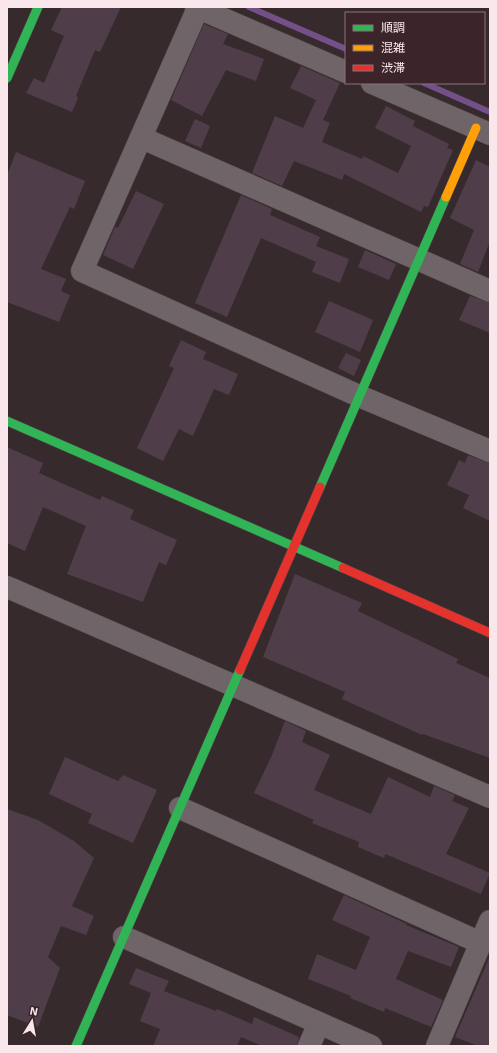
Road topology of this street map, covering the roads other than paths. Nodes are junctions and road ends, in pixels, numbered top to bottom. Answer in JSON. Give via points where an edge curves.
{"nodes":[{"id":1,"x":38,"y":7,"type":"edge"},
{"id":2,"x":197,"y":8,"type":"edge"},
{"id":3,"x":345,"y":72,"type":"edge"},
{"id":4,"x":7,"y":78,"type":"edge"},
{"id":5,"x":374,"y":84,"type":"edge"},
{"id":6,"x":483,"y":131,"type":"edge"},
{"id":7,"x":142,"y":138,"type":"junction"},
{"id":8,"x":419,"y":260,"type":"junction"},
{"id":9,"x":490,"y":291,"type":"edge"},
{"id":10,"x":359,"y":396,"type":"junction"},
{"id":11,"x":7,"y":421,"type":"edge"},
{"id":12,"x":490,"y":451,"type":"edge"},
{"id":13,"x":293,"y":547,"type":"junction"},
{"id":14,"x":7,"y":587,"type":"edge"},
{"id":15,"x":490,"y":633,"type":"edge"},
{"id":16,"x":233,"y":686,"type":"junction"},
{"id":17,"x":490,"y":797,"type":"edge"},
{"id":18,"x":180,"y":808,"type":"junction"},
{"id":19,"x":490,"y":921,"type":"edge"},
{"id":20,"x":124,"y":937,"type":"junction"},
{"id":21,"x":481,"y":943,"type":"junction"},
{"id":22,"x":319,"y":1023,"type":"junction"},
{"id":23,"x":76,"y":1046,"type":"edge"},
{"id":24,"x":308,"y":1046,"type":"edge"},
{"id":25,"x":371,"y":1046,"type":"edge"},
{"id":26,"x":437,"y":1046,"type":"edge"}],
"edges":[{"from":1,"to":4,"type":"street"},
{"from":2,"to":3,"type":"street"},
{"from":2,"to":7,"type":"street"},
{"from":5,"to":6,"type":"street"},
{"from":6,"to":8,"type":"street"},
{"from":7,"to":8,"type":"street"},
{"from":7,"to":10,"type":"street","via":[[82,271]]},
{"from":8,"to":9,"type":"street"},
{"from":8,"to":10,"type":"street"},
{"from":10,"to":12,"type":"street"},
{"from":10,"to":13,"type":"street"},
{"from":11,"to":13,"type":"street"},
{"from":13,"to":15,"type":"street"},
{"from":13,"to":16,"type":"street"},
{"from":14,"to":16,"type":"street"},
{"from":16,"to":17,"type":"street"},
{"from":16,"to":18,"type":"street"},
{"from":18,"to":20,"type":"street"},
{"from":18,"to":21,"type":"street"},
{"from":19,"to":21,"type":"street"},
{"from":20,"to":22,"type":"street"},
{"from":20,"to":23,"type":"street"},
{"from":21,"to":26,"type":"street"},
{"from":22,"to":24,"type":"street"},
{"from":22,"to":25,"type":"street"}]}
